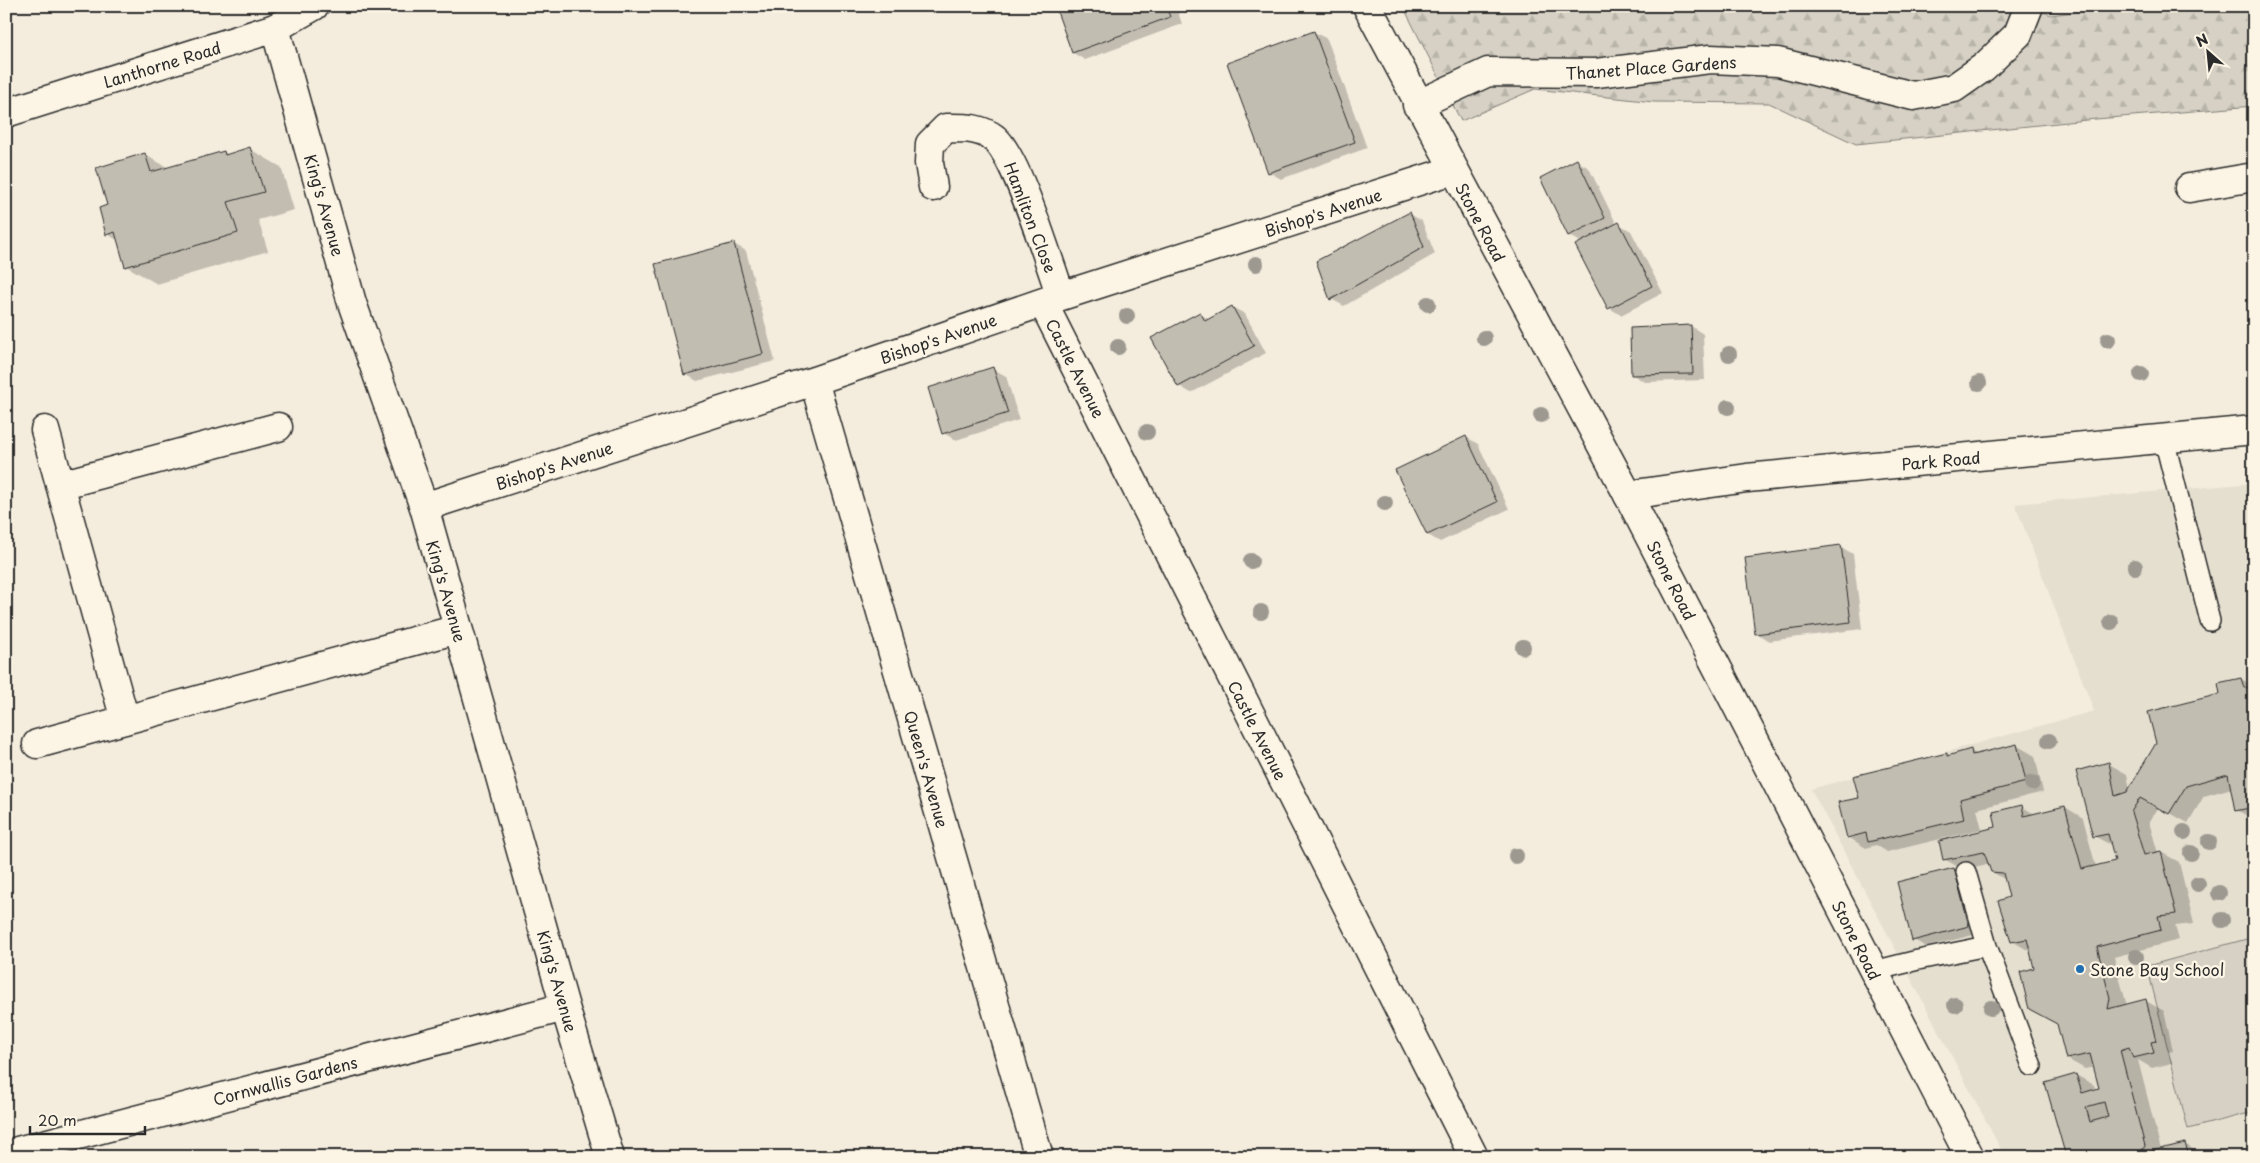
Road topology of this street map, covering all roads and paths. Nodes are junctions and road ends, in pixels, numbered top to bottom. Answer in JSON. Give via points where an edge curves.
{"nodes":[{"id":1,"x":314,"y":6,"type":"edge"},
{"id":2,"x":1366,"y":6,"type":"edge"},
{"id":3,"x":2029,"y":6,"type":"edge"},
{"id":4,"x":275,"y":28,"type":"junction"},
{"id":5,"x":1417,"y":105,"type":"junction"},
{"id":6,"x":6,"y":113,"type":"edge"},
{"id":7,"x":1453,"y":170,"type":"junction"},
{"id":8,"x":2254,"y":177,"type":"edge"},
{"id":9,"x":933,"y":187,"type":"dead end"},
{"id":10,"x":2189,"y":188,"type":"dead end"},
{"id":11,"x":1052,"y":299,"type":"junction"},
{"id":12,"x":814,"y":381,"type":"junction"},
{"id":13,"x":278,"y":427,"type":"dead end"},
{"id":14,"x":45,"y":430,"type":"dead end"},
{"id":15,"x":2254,"y":430,"type":"edge"},
{"id":16,"x":2164,"y":440,"type":"junction"},
{"id":17,"x":60,"y":485,"type":"junction"},
{"id":18,"x":1628,"y":495,"type":"junction"},
{"id":19,"x":424,"y":507,"type":"junction"},
{"id":20,"x":2210,"y":621,"type":"dead end"},
{"id":21,"x":458,"y":629,"type":"junction"},
{"id":22,"x":125,"y":720,"type":"junction"},
{"id":23,"x":37,"y":744,"type":"dead end"},
{"id":24,"x":1966,"y":872,"type":"dead end"},
{"id":25,"x":1987,"y":946,"type":"junction"},
{"id":26,"x":1874,"y":971,"type":"junction"},
{"id":27,"x":565,"y":1007,"type":"junction"},
{"id":28,"x":2032,"y":1066,"type":"dead end"},
{"id":29,"x":6,"y":1154,"type":"edge"},
{"id":30,"x":610,"y":1157,"type":"edge"},
{"id":31,"x":1039,"y":1157,"type":"edge"},
{"id":32,"x":1474,"y":1157,"type":"edge"},
{"id":33,"x":1970,"y":1157,"type":"edge"}],
"edges":[{"from":1,"to":4,"type":"street","name":"Lanthorne Road"},
{"from":2,"to":5,"type":"street","name":"Stone Road"},
{"from":3,"to":5,"type":"street","name":"Thanet Place Gardens","via":[[2018,34],[1984,67],[1954,88],[1913,96],[1778,62],[1710,60],[1596,73],[1488,72]]},
{"from":4,"to":6,"type":"street","name":"Lanthorne Road"},
{"from":4,"to":19,"type":"street","name":"King's Avenue","via":[[352,303]]},
{"from":5,"to":7,"type":"street","name":"Stone Road"},
{"from":7,"to":11,"type":"street","name":"Bishop's Avenue"},
{"from":7,"to":18,"type":"street","name":"Stone Road"},
{"from":8,"to":10,"type":"street"},
{"from":9,"to":11,"type":"street","name":"Hamliton Close","via":[[930,144],[946,128],[975,128],[994,139],[1010,158]]},
{"from":11,"to":12,"type":"street","name":"Bishop's Avenue"},
{"from":11,"to":32,"type":"street","name":"Castle Avenue"},
{"from":12,"to":19,"type":"street","name":"Bishop's Avenue"},
{"from":12,"to":31,"type":"street","name":"Queen's Avenue"},
{"from":13,"to":17,"type":"street"},
{"from":14,"to":17,"type":"street"},
{"from":15,"to":16,"type":"street","name":"Park Road"},
{"from":16,"to":18,"type":"street","name":"Park Road","via":[[1747,478]]},
{"from":16,"to":20,"type":"lane"},
{"from":17,"to":22,"type":"street"},
{"from":18,"to":26,"type":"street","name":"Stone Road"},
{"from":19,"to":21,"type":"street","name":"King's Avenue"},
{"from":21,"to":22,"type":"street"},
{"from":21,"to":27,"type":"street","name":"King's Avenue"},
{"from":22,"to":23,"type":"street"},
{"from":24,"to":25,"type":"lane"},
{"from":25,"to":26,"type":"lane"},
{"from":25,"to":28,"type":"lane"},
{"from":26,"to":33,"type":"street","name":"Stone Road"},
{"from":27,"to":29,"type":"street","name":"Cornwallis Gardens"},
{"from":27,"to":30,"type":"street","name":"King's Avenue"}]}
